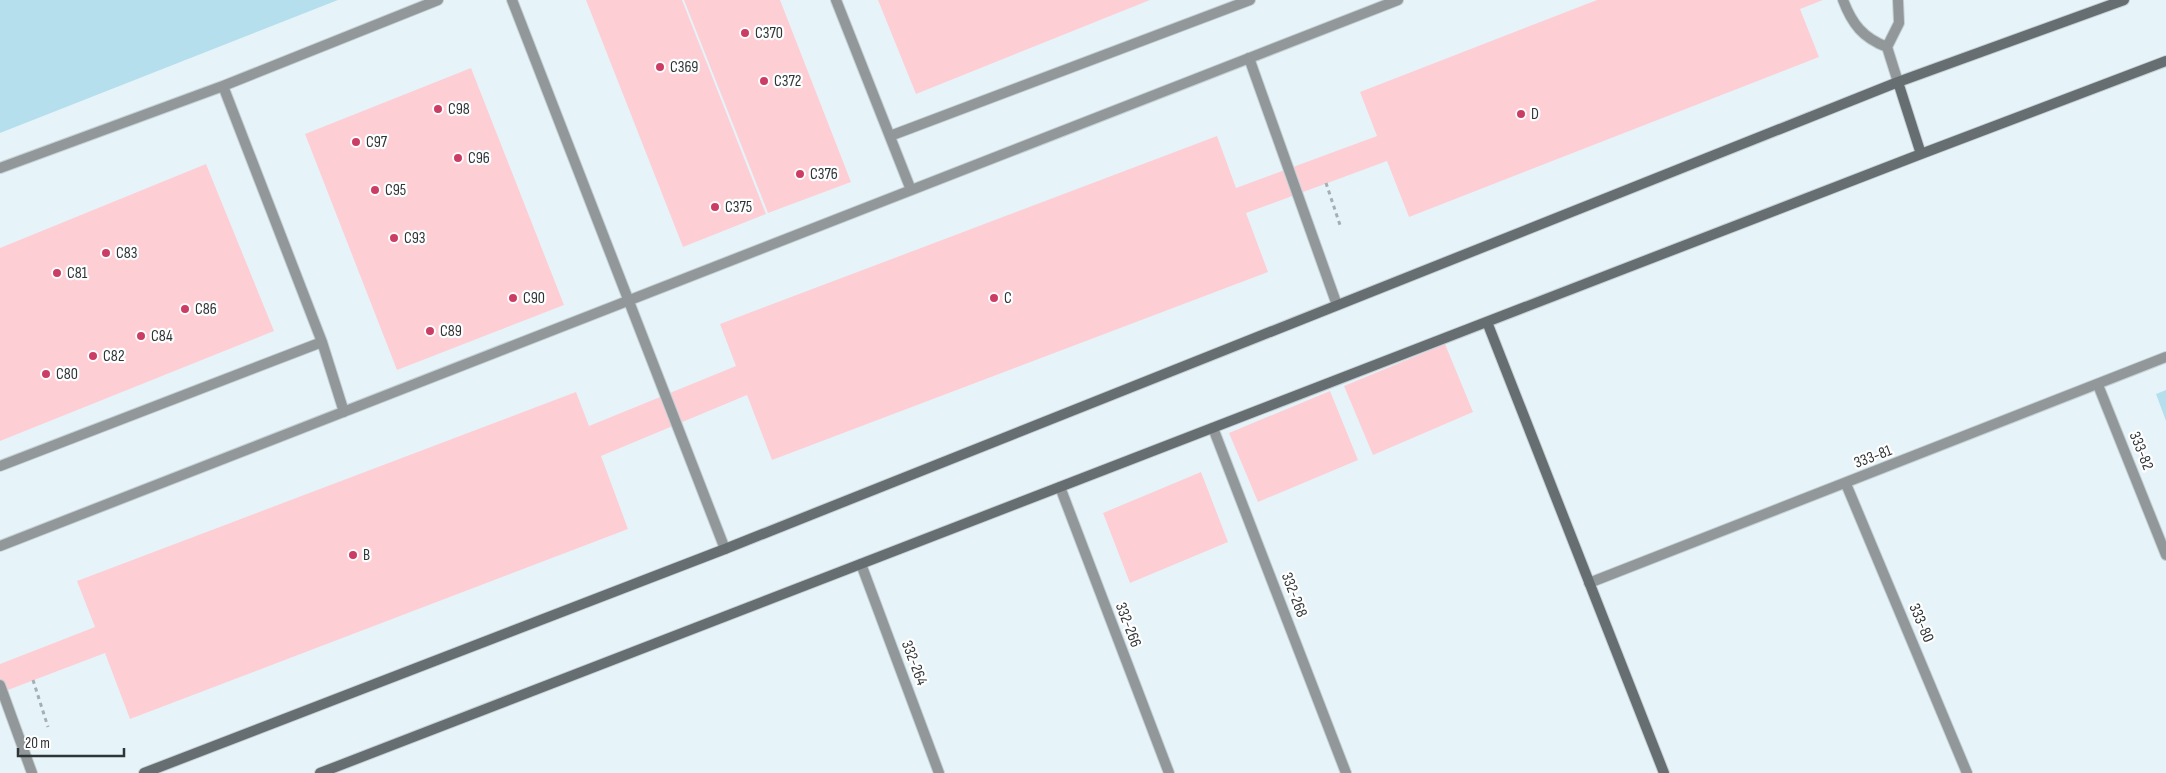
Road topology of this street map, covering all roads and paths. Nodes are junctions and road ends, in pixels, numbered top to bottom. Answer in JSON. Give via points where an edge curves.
{"nodes":[{"id":1,"x":438,"y":0,"type":"edge"},
{"id":2,"x":512,"y":0,"type":"edge"},
{"id":3,"x":836,"y":0,"type":"edge"},
{"id":4,"x":1250,"y":0,"type":"edge"},
{"id":5,"x":1398,"y":0,"type":"edge"},
{"id":6,"x":1843,"y":0,"type":"edge"},
{"id":7,"x":1898,"y":0,"type":"edge"},
{"id":8,"x":2124,"y":0,"type":"edge"},
{"id":9,"x":1887,"y":47,"type":"junction"},
{"id":10,"x":1249,"y":58,"type":"junction"},
{"id":11,"x":2166,"y":62,"type":"edge"},
{"id":12,"x":1898,"y":82,"type":"junction"},
{"id":13,"x":223,"y":86,"type":"junction"},
{"id":14,"x":890,"y":136,"type":"junction"},
{"id":15,"x":1921,"y":154,"type":"junction"},
{"id":16,"x":0,"y":168,"type":"edge"},
{"id":17,"x":1326,"y":183,"type":"dead end"},
{"id":18,"x":911,"y":190,"type":"junction"},
{"id":19,"x":1341,"y":228,"type":"dead end"},
{"id":20,"x":628,"y":301,"type":"junction"},
{"id":21,"x":1337,"y":305,"type":"junction"},
{"id":22,"x":1487,"y":322,"type":"junction"},
{"id":23,"x":322,"y":342,"type":"junction"},
{"id":24,"x":2166,"y":358,"type":"edge"},
{"id":25,"x":2098,"y":385,"type":"junction"},
{"id":26,"x":344,"y":412,"type":"junction"},
{"id":27,"x":1213,"y":428,"type":"junction"},
{"id":28,"x":0,"y":466,"type":"edge"},
{"id":29,"x":1846,"y":484,"type":"junction"},
{"id":30,"x":1060,"y":487,"type":"junction"},
{"id":31,"x":0,"y":546,"type":"edge"},
{"id":32,"x":725,"y":549,"type":"junction"},
{"id":33,"x":2166,"y":555,"type":"edge"},
{"id":34,"x":861,"y":564,"type":"junction"},
{"id":35,"x":1589,"y":583,"type":"junction"},
{"id":36,"x":33,"y":680,"type":"dead end"},
{"id":37,"x":0,"y":686,"type":"edge"},
{"id":38,"x":48,"y":727,"type":"dead end"},
{"id":39,"x":32,"y":773,"type":"edge"},
{"id":40,"x":144,"y":773,"type":"edge"},
{"id":41,"x":320,"y":773,"type":"edge"},
{"id":42,"x":939,"y":773,"type":"edge"},
{"id":43,"x":1169,"y":773,"type":"edge"},
{"id":44,"x":1346,"y":773,"type":"edge"},
{"id":45,"x":1664,"y":773,"type":"edge"},
{"id":46,"x":1967,"y":773,"type":"edge"}],
"edges":[{"from":1,"to":13,"type":"street"},
{"from":2,"to":20,"type":"street"},
{"from":3,"to":14,"type":"street"},
{"from":4,"to":14,"type":"street"},
{"from":5,"to":10,"type":"street"},
{"from":6,"to":9,"type":"street","via":[[1864,36]]},
{"from":7,"to":9,"type":"street","via":[[1899,23]]},
{"from":8,"to":12,"type":"main road"},
{"from":9,"to":12,"type":"street"},
{"from":10,"to":18,"type":"street"},
{"from":10,"to":21,"type":"street"},
{"from":11,"to":15,"type":"main road"},
{"from":12,"to":15,"type":"main road"},
{"from":12,"to":21,"type":"main road"},
{"from":13,"to":16,"type":"street"},
{"from":13,"to":23,"type":"street"},
{"from":14,"to":18,"type":"street"},
{"from":15,"to":22,"type":"main road"},
{"from":17,"to":19,"type":"path"},
{"from":18,"to":20,"type":"street"},
{"from":20,"to":26,"type":"street"},
{"from":20,"to":32,"type":"street"},
{"from":21,"to":32,"type":"main road"},
{"from":22,"to":27,"type":"main road"},
{"from":22,"to":35,"type":"main road"},
{"from":23,"to":26,"type":"street"},
{"from":23,"to":28,"type":"street"},
{"from":24,"to":25,"type":"street","name":"333-81"},
{"from":25,"to":29,"type":"street","name":"333-81"},
{"from":25,"to":33,"type":"street","name":"333-82"},
{"from":26,"to":31,"type":"street"},
{"from":27,"to":30,"type":"main road"},
{"from":27,"to":44,"type":"street","name":"332-268"},
{"from":29,"to":35,"type":"street","name":"333-81"},
{"from":29,"to":46,"type":"street","name":"333-80"},
{"from":30,"to":34,"type":"main road"},
{"from":30,"to":43,"type":"street","name":"332-266"},
{"from":32,"to":40,"type":"main road"},
{"from":34,"to":41,"type":"main road"},
{"from":34,"to":42,"type":"street","name":"332-264"},
{"from":35,"to":45,"type":"main road"},
{"from":36,"to":38,"type":"path"},
{"from":37,"to":39,"type":"street"}]}
